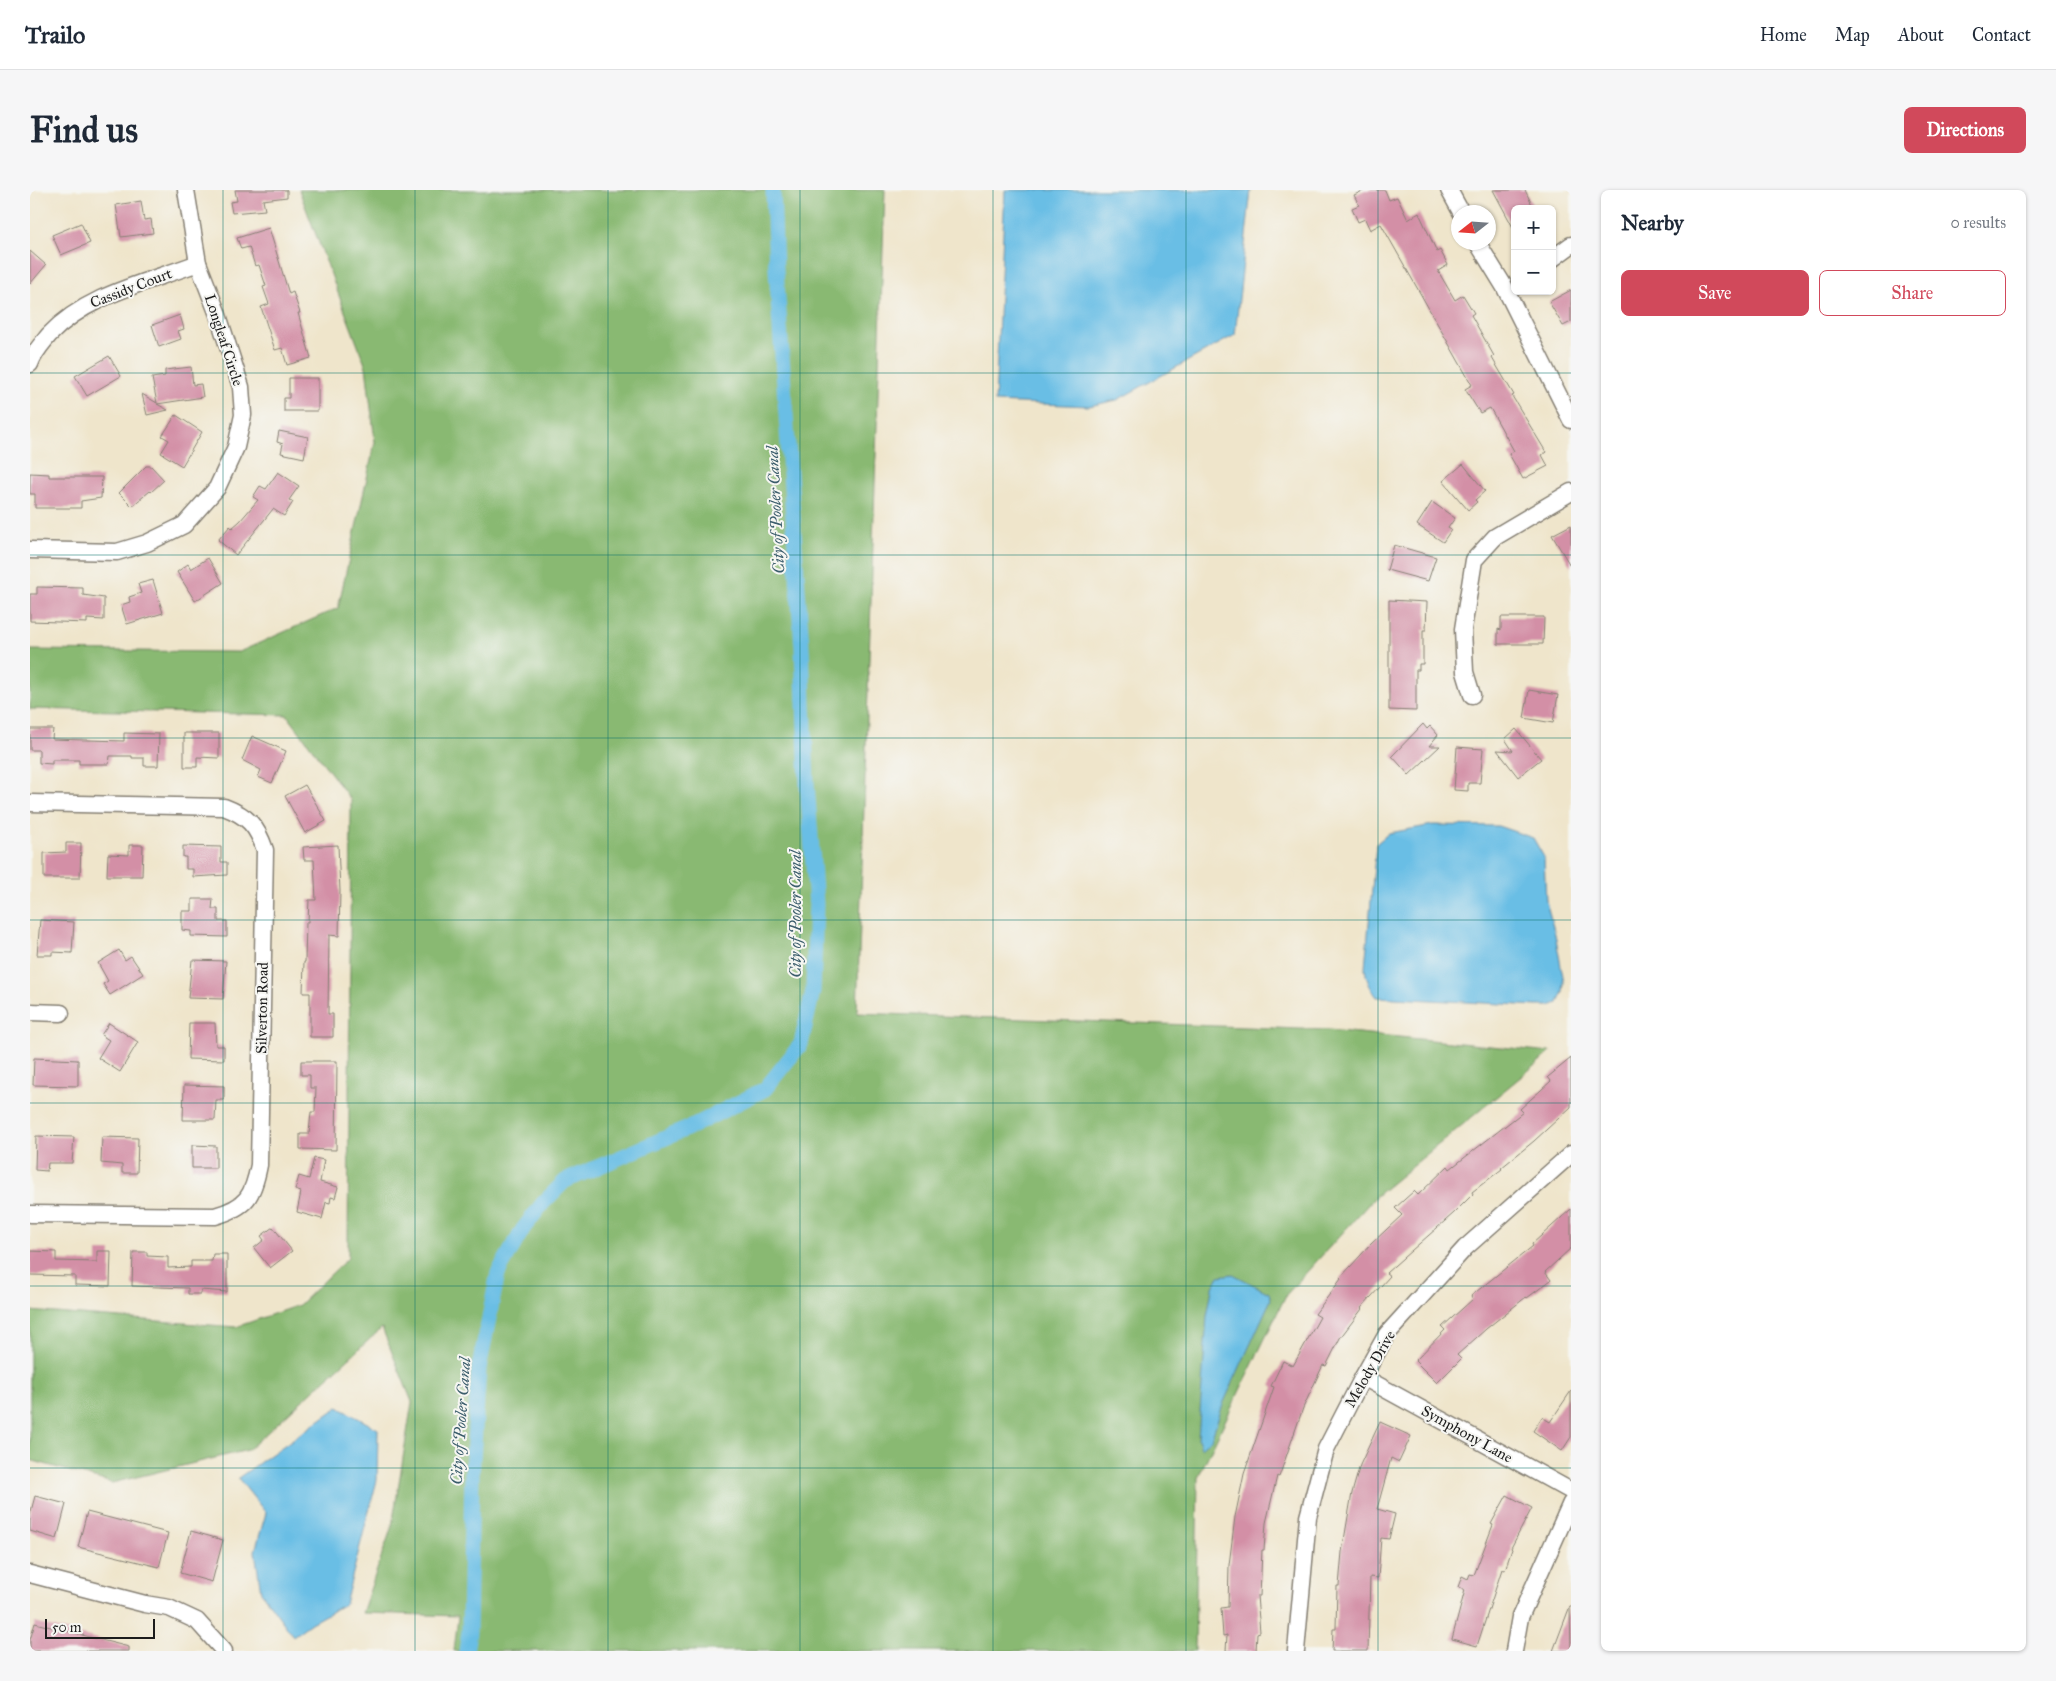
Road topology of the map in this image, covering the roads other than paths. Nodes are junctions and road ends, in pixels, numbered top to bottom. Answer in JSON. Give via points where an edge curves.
{"nodes":[{"id":1,"x":186,"y":190,"type":"edge"},
{"id":2,"x":1449,"y":190,"type":"edge"},
{"id":3,"x":1457,"y":205,"type":"edge"},
{"id":4,"x":1571,"y":245,"type":"edge"},
{"id":5,"x":1484,"y":250,"type":"edge"},
{"id":6,"x":1556,"y":256,"type":"edge"},
{"id":7,"x":198,"y":263,"type":"junction"},
{"id":8,"x":1509,"y":283,"type":"edge"},
{"id":9,"x":30,"y":364,"type":"edge"},
{"id":10,"x":1571,"y":420,"type":"edge"},
{"id":11,"x":1571,"y":492,"type":"edge"},
{"id":12,"x":30,"y":550,"type":"edge"},
{"id":13,"x":1472,"y":695,"type":"dead end"},
{"id":14,"x":30,"y":803,"type":"edge"},
{"id":15,"x":30,"y":1012,"type":"edge"},
{"id":16,"x":61,"y":1013,"type":"dead end"},
{"id":17,"x":1571,"y":1154,"type":"edge"},
{"id":18,"x":30,"y":1214,"type":"edge"},
{"id":19,"x":1363,"y":1377,"type":"junction"},
{"id":20,"x":1571,"y":1491,"type":"edge"},
{"id":21,"x":1571,"y":1503,"type":"edge"},
{"id":22,"x":30,"y":1574,"type":"edge"},
{"id":23,"x":224,"y":1651,"type":"edge"},
{"id":24,"x":1296,"y":1651,"type":"edge"},
{"id":25,"x":1514,"y":1651,"type":"edge"}],
"edges":[{"from":1,"to":7,"type":"street","name":"Longleaf Circle"},
{"from":2,"to":3,"type":"street"},
{"from":4,"to":6,"type":"street"},
{"from":5,"to":8,"type":"street"},
{"from":7,"to":9,"type":"street","name":"Cassidy Court","via":[[83,307],[63,321],[34,352]]},
{"from":7,"to":12,"type":"street","name":"Longleaf Circle","via":[[240,387],[243,416],[236,447],[217,488],[184,525],[147,543],[117,552]]},
{"from":8,"to":10,"type":"street"},
{"from":11,"to":13,"type":"street","via":[[1495,537],[1474,560],[1462,629],[1465,672]]},
{"from":14,"to":18,"type":"street","name":"Silverton Road","via":[[224,807],[240,813],[251,822],[265,850],[259,1163],[254,1188],[233,1211],[215,1216]]},
{"from":15,"to":16,"type":"street"},
{"from":17,"to":19,"type":"street","name":"Melody Drive","via":[[1465,1248],[1387,1334]]},
{"from":19,"to":20,"type":"street","name":"Symphony Lane"},
{"from":19,"to":24,"type":"street","name":"Melody Drive","via":[[1326,1449],[1308,1517]]},
{"from":21,"to":25,"type":"street","via":[[1520,1617]]},
{"from":22,"to":23,"type":"street","via":[[169,1608],[197,1621]]}]}
